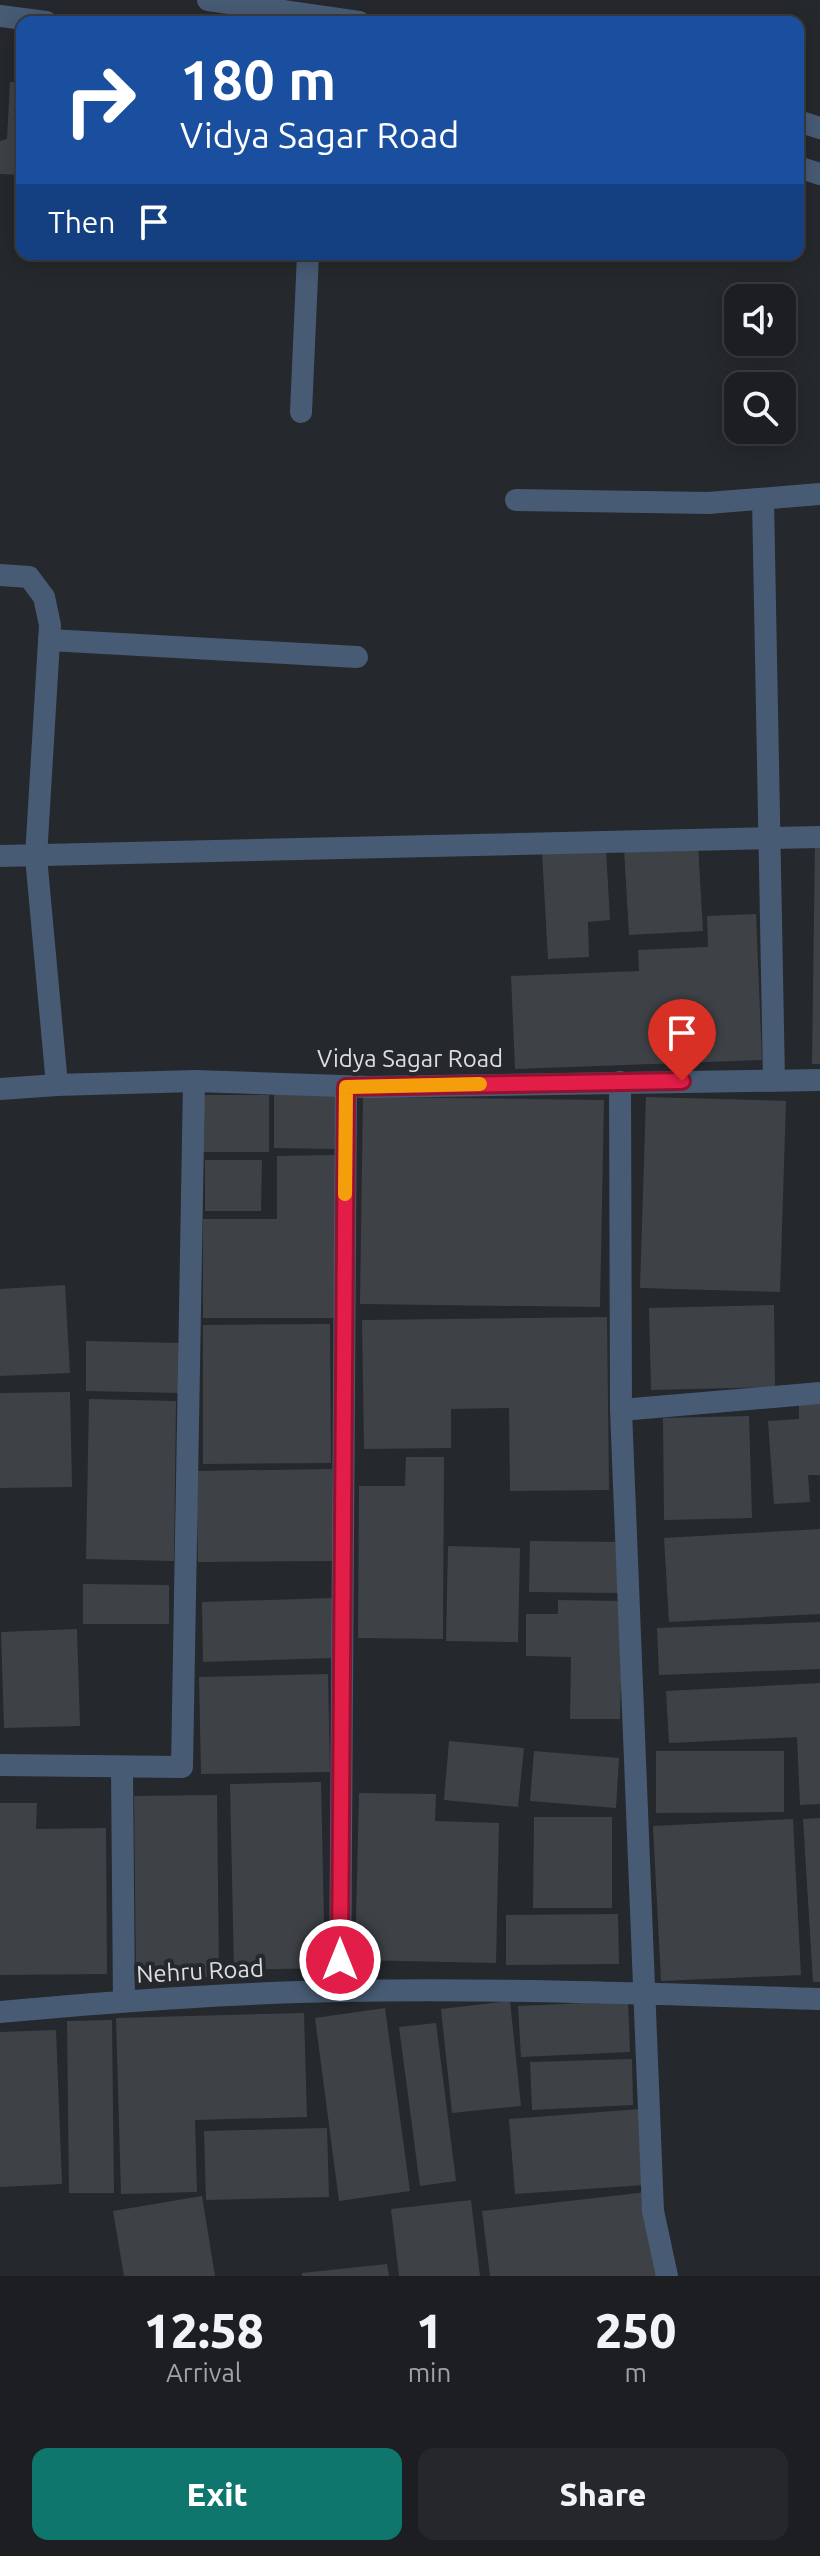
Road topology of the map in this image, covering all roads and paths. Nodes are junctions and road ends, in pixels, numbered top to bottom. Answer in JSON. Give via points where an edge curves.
{"nodes":[{"id":1,"x":208,"y":0,"type":"edge"},
{"id":2,"x":317,"y":13,"type":"edge"},
{"id":3,"x":308,"y":260,"type":"edge"},
{"id":4,"x":301,"y":412,"type":"dead end"},
{"id":5,"x":820,"y":494,"type":"edge"},
{"id":6,"x":763,"y":499,"type":"junction"},
{"id":7,"x":516,"y":500,"type":"dead end"},
{"id":8,"x":0,"y":575,"type":"edge"},
{"id":9,"x":49,"y":640,"type":"junction"},
{"id":10,"x":357,"y":657,"type":"dead end"},
{"id":11,"x":770,"y":837,"type":"junction"},
{"id":12,"x":820,"y":837,"type":"edge"},
{"id":13,"x":0,"y":856,"type":"edge"},
{"id":14,"x":36,"y":857,"type":"junction"},
{"id":15,"x":774,"y":1080,"type":"junction"},
{"id":16,"x":820,"y":1080,"type":"edge"},
{"id":17,"x":194,"y":1081,"type":"junction"},
{"id":18,"x":620,"y":1082,"type":"junction"},
{"id":19,"x":57,"y":1085,"type":"junction"},
{"id":20,"x":346,"y":1087,"type":"junction"},
{"id":21,"x":0,"y":1089,"type":"edge"},
{"id":22,"x":820,"y":1393,"type":"edge"},
{"id":23,"x":621,"y":1410,"type":"junction"},
{"id":24,"x":0,"y":1765,"type":"edge"},
{"id":25,"x":122,"y":1768,"type":"junction"},
{"id":26,"x":340,"y":1991,"type":"junction"},
{"id":27,"x":643,"y":1994,"type":"junction"},
{"id":28,"x":820,"y":1999,"type":"edge"},
{"id":29,"x":124,"y":2001,"type":"junction"},
{"id":30,"x":0,"y":2012,"type":"edge"},
{"id":31,"x":667,"y":2276,"type":"edge"}],
"edges":[{"from":1,"to":2,"type":"street"},
{"from":3,"to":4,"type":"street"},
{"from":5,"to":6,"type":"street"},
{"from":6,"to":7,"type":"street"},
{"from":6,"to":11,"type":"street"},
{"from":8,"to":9,"type":"street","via":[[29,577],[44,597]]},
{"from":9,"to":10,"type":"street"},
{"from":9,"to":14,"type":"street"},
{"from":11,"to":12,"type":"street"},
{"from":11,"to":14,"type":"street"},
{"from":11,"to":15,"type":"street"},
{"from":13,"to":14,"type":"street"},
{"from":14,"to":19,"type":"street"},
{"from":15,"to":16,"type":"street","name":"Vidya Sagar Road"},
{"from":15,"to":18,"type":"street","name":"Vidya Sagar Road"},
{"from":17,"to":19,"type":"street","name":"Vidya Sagar Road"},
{"from":17,"to":20,"type":"street","name":"Vidya Sagar Road"},
{"from":17,"to":25,"type":"street","via":[[182,1767]]},
{"from":18,"to":20,"type":"street","name":"Vidya Sagar Road"},
{"from":18,"to":23,"type":"street"},
{"from":19,"to":21,"type":"street","name":"Vidya Sagar Road"},
{"from":20,"to":26,"type":"street"},
{"from":22,"to":23,"type":"street"},
{"from":23,"to":27,"type":"street"},
{"from":24,"to":25,"type":"street"},
{"from":25,"to":29,"type":"street"},
{"from":26,"to":27,"type":"street","name":"Nehru Road"},
{"from":26,"to":29,"type":"street","name":"Nehru Road"},
{"from":27,"to":28,"type":"street","name":"Nehru Road"},
{"from":27,"to":31,"type":"street","via":[[653,2211]]},
{"from":29,"to":30,"type":"street","name":"Nehru Road"}]}
